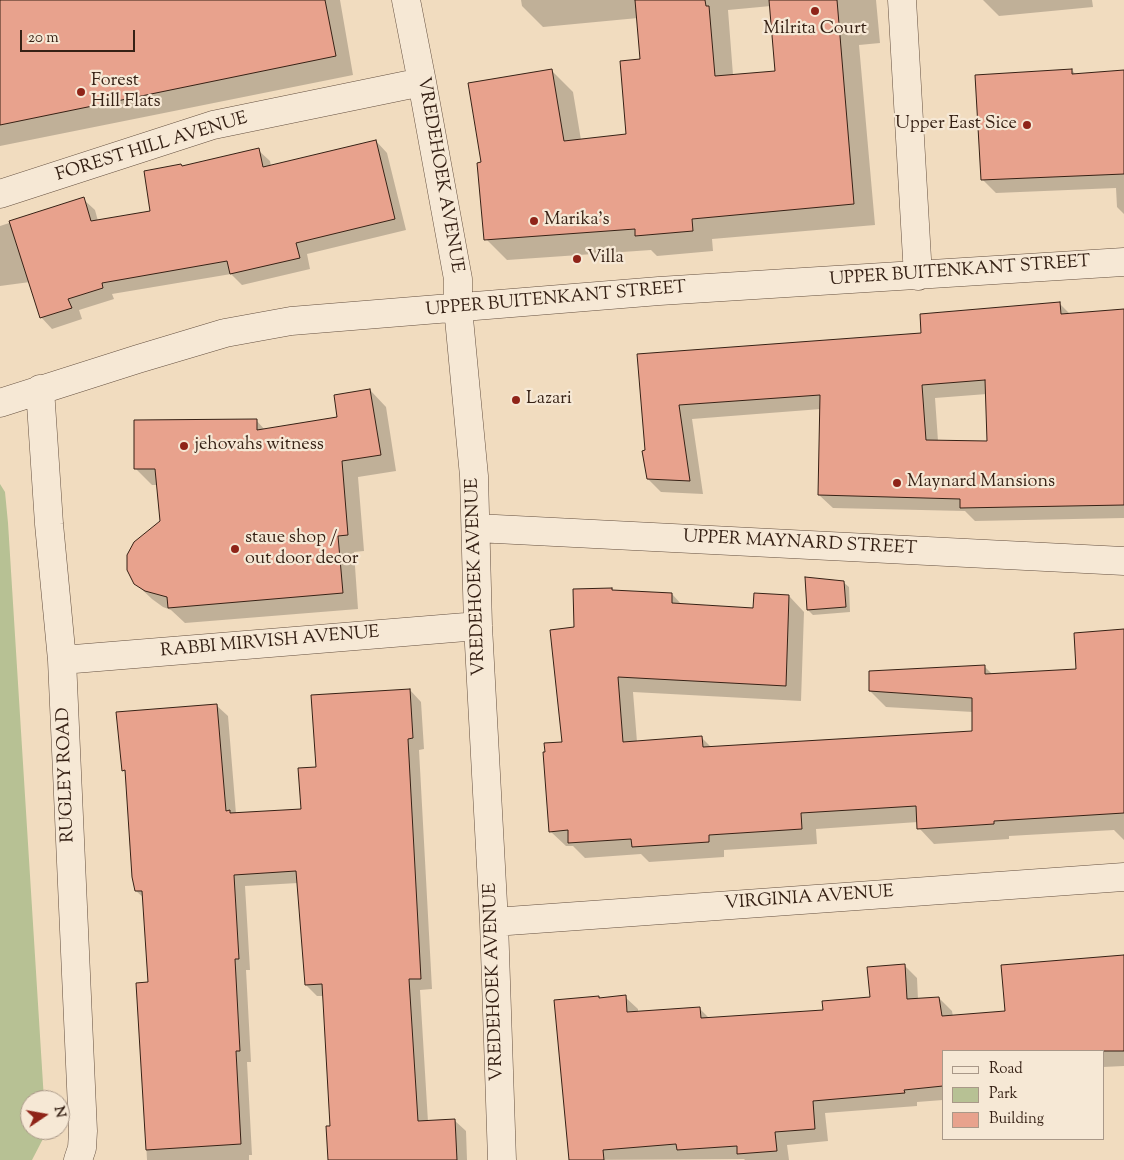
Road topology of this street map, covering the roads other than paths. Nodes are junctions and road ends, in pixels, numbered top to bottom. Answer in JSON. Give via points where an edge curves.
{"nodes":[{"id":1,"x":406,"y":0,"type":"edge"},
{"id":2,"x":902,"y":0,"type":"edge"},
{"id":3,"x":422,"y":82,"type":"junction"},
{"id":4,"x":0,"y":194,"type":"edge"},
{"id":5,"x":1124,"y":262,"type":"edge"},
{"id":6,"x":918,"y":276,"type":"junction"},
{"id":7,"x":458,"y":308,"type":"junction"},
{"id":8,"x":40,"y":389,"type":"junction"},
{"id":9,"x":0,"y":403,"type":"edge"},
{"id":10,"x":476,"y":528,"type":"junction"},
{"id":11,"x":1124,"y":562,"type":"edge"},
{"id":12,"x":478,"y":626,"type":"junction"},
{"id":13,"x":62,"y":660,"type":"junction"},
{"id":14,"x":1124,"y":877,"type":"edge"},
{"id":15,"x":494,"y":922,"type":"junction"},
{"id":16,"x":78,"y":1160,"type":"edge"},
{"id":17,"x":502,"y":1160,"type":"edge"}],
"edges":[{"from":1,"to":3,"type":"street","name":"VREDEHOEK AVENUE"},
{"from":2,"to":6,"type":"street"},
{"from":3,"to":4,"type":"street","name":"FOREST HILL AVENUE","via":[[213,125]]},
{"from":3,"to":7,"type":"street","name":"VREDEHOEK AVENUE","via":[[458,279]]},
{"from":5,"to":6,"type":"street","name":"UPPER BUITENKANT STREET"},
{"from":6,"to":7,"type":"street","name":"UPPER BUITENKANT STREET","via":[[659,291]]},
{"from":7,"to":8,"type":"street","name":"UPPER BUITENKANT STREET","via":[[291,321],[225,333]]},
{"from":7,"to":10,"type":"street","name":"VREDEHOEK AVENUE"},
{"from":8,"to":9,"type":"street","name":"UPPER BUITENKANT STREET"},
{"from":8,"to":13,"type":"street","name":"RUGLEY ROAD"},
{"from":10,"to":11,"type":"street","name":"UPPER MAYNARD STREET"},
{"from":10,"to":12,"type":"street","name":"VREDEHOEK AVENUE"},
{"from":12,"to":13,"type":"street","name":"RABBI MIRVISH AVENUE"},
{"from":12,"to":15,"type":"street","name":"VREDEHOEK AVENUE"},
{"from":13,"to":16,"type":"street","name":"RUGLEY ROAD","via":[[83,1131]]},
{"from":14,"to":15,"type":"street","name":"VIRGINIA AVENUE"},
{"from":15,"to":17,"type":"street","name":"VREDEHOEK AVENUE"}]}
